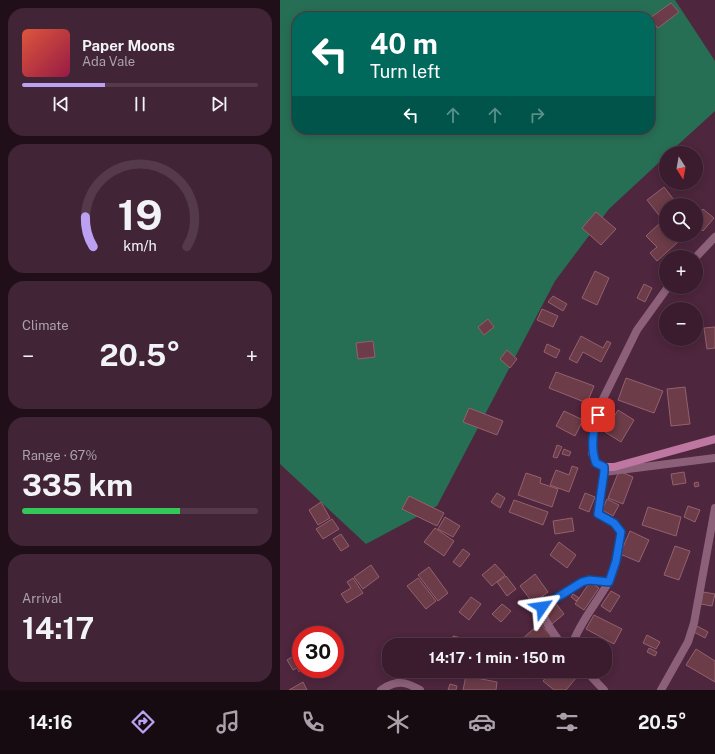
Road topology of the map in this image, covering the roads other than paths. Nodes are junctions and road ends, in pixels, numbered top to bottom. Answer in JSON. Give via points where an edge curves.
{"nodes":[{"id":1,"x":715,"y":237,"type":"edge"},
{"id":2,"x":703,"y":250,"type":"edge"},
{"id":3,"x":663,"y":294,"type":"edge"},
{"id":4,"x":715,"y":439,"type":"edge"},
{"id":5,"x":715,"y":458,"type":"edge"},
{"id":6,"x":604,"y":470,"type":"junction"},
{"id":7,"x":715,"y":508,"type":"edge"},
{"id":8,"x":712,"y":545,"type":"edge"},
{"id":9,"x":609,"y":582,"type":"junction"},
{"id":10,"x":557,"y":638,"type":"edge"},
{"id":11,"x":575,"y":638,"type":"edge"},
{"id":12,"x":593,"y":678,"type":"edge"},
{"id":13,"x":381,"y":690,"type":"edge"},
{"id":14,"x":420,"y":690,"type":"edge"},
{"id":15,"x":604,"y":690,"type":"edge"},
{"id":16,"x":661,"y":690,"type":"edge"}],
"edges":[{"from":1,"to":2,"type":"street"},
{"from":3,"to":6,"type":"street","via":[[637,330],[601,403],[594,426],[592,452],[596,463]]},
{"from":4,"to":6,"type":"street"},
{"from":5,"to":6,"type":"street"},
{"from":6,"to":9,"type":"street","via":[[598,514],[614,523],[621,532]]},
{"from":7,"to":8,"type":"street"},
{"from":8,"to":16,"type":"street","via":[[688,642]]},
{"from":9,"to":10,"type":"street","via":[[582,582],[542,607],[544,618]]},
{"from":9,"to":11,"type":"street"},
{"from":12,"to":15,"type":"street"},
{"from":13,"to":14,"type":"street","via":[[398,682],[408,683]]}]}
